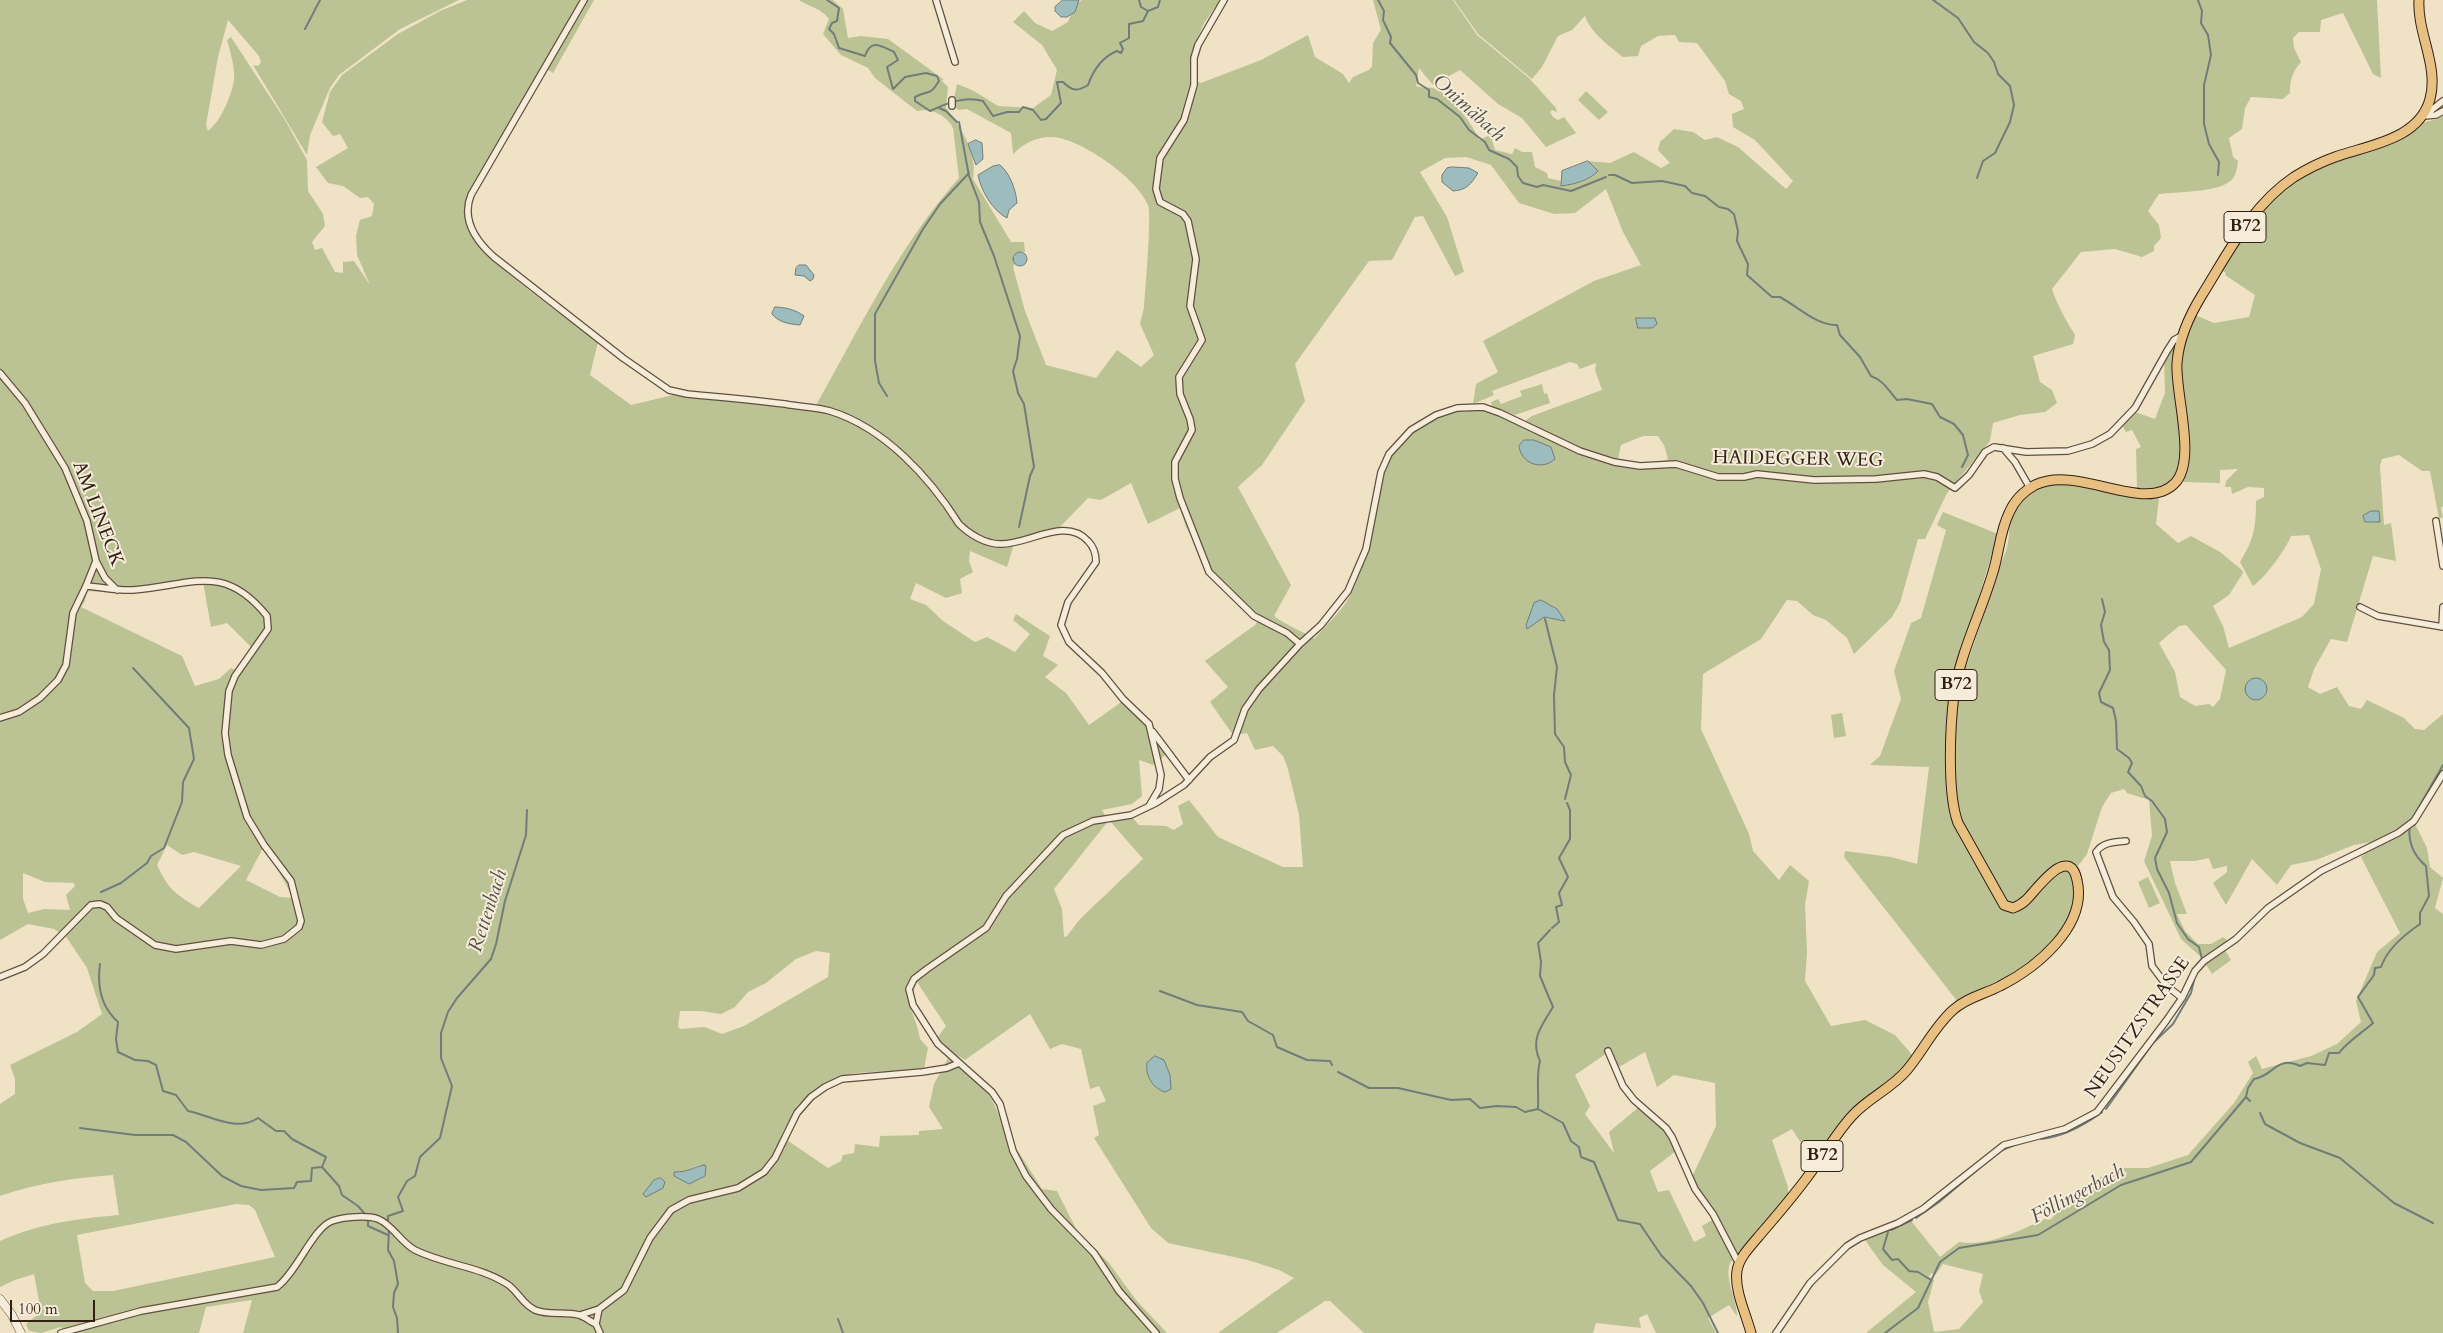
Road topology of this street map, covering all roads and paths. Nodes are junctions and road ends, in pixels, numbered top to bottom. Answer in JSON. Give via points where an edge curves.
{"nodes":[{"id":1,"x":584,"y":0,"type":"edge"},
{"id":2,"x":936,"y":0,"type":"edge"},
{"id":3,"x":1224,"y":0,"type":"edge"},
{"id":4,"x":2419,"y":0,"type":"edge"},
{"id":5,"x":955,"y":62,"type":"dead end"},
{"id":6,"x":2443,"y":101,"type":"edge"},
{"id":7,"x":2443,"y":111,"type":"edge"},
{"id":8,"x":2424,"y":116,"type":"junction"},
{"id":9,"x":2182,"y":335,"type":"junction"},
{"id":10,"x":0,"y":373,"type":"edge"},
{"id":11,"x":2003,"y":448,"type":"junction"},
{"id":12,"x":2030,"y":488,"type":"junction"},
{"id":13,"x":2436,"y":521,"type":"dead end"},
{"id":14,"x":96,"y":560,"type":"junction"},
{"id":15,"x":2443,"y":566,"type":"edge"},
{"id":16,"x":86,"y":586,"type":"junction"},
{"id":17,"x":117,"y":590,"type":"junction"},
{"id":18,"x":2443,"y":606,"type":"edge"},
{"id":19,"x":2360,"y":608,"type":"dead end"},
{"id":20,"x":2442,"y":627,"type":"edge"},
{"id":21,"x":1300,"y":644,"type":"junction"},
{"id":22,"x":0,"y":718,"type":"edge"},
{"id":23,"x":1152,"y":731,"type":"junction"},
{"id":24,"x":2443,"y":774,"type":"edge"},
{"id":25,"x":1189,"y":780,"type":"junction"},
{"id":26,"x":1149,"y":806,"type":"junction"},
{"id":27,"x":2126,"y":841,"type":"dead end"},
{"id":28,"x":0,"y":978,"type":"edge"},
{"id":29,"x":2182,"y":998,"type":"junction"},
{"id":30,"x":1608,"y":1051,"type":"dead end"},
{"id":31,"x":959,"y":1063,"type":"junction"},
{"id":32,"x":1739,"y":1264,"type":"junction"},
{"id":33,"x":0,"y":1299,"type":"edge"},
{"id":34,"x":599,"y":1309,"type":"junction"},
{"id":35,"x":580,"y":1315,"type":"junction"},
{"id":36,"x":596,"y":1324,"type":"junction"},
{"id":37,"x":21,"y":1333,"type":"edge"},
{"id":38,"x":61,"y":1333,"type":"edge"},
{"id":39,"x":600,"y":1333,"type":"edge"},
{"id":40,"x":1156,"y":1333,"type":"edge"},
{"id":41,"x":1751,"y":1333,"type":"edge"},
{"id":42,"x":1776,"y":1333,"type":"edge"}],
"edges":[{"from":1,"to":23,"type":"street","via":[[470,195],[467,210],[472,232],[483,246],[618,355],[670,390],[830,411],[879,436],[905,457],[928,480],[965,530],[998,544],[1063,530],[1076,533],[1092,544],[1096,562],[1066,606],[1062,618],[1063,632],[1146,720]]},
{"from":2,"to":5,"type":"street"},
{"from":3,"to":21,"type":"street","via":[[1198,45],[1194,58],[1194,85],[1184,120],[1163,153],[1157,176],[1160,202],[1183,214],[1188,221],[1196,259],[1190,306],[1202,333],[1202,340],[1179,377],[1180,394],[1192,430],[1175,462],[1175,479],[1209,572],[1254,616],[1287,633]]},
{"from":4,"to":8,"type":"main road","via":[[2432,81]]},
{"from":6,"to":8,"type":"street"},
{"from":7,"to":8,"type":"street"},
{"from":8,"to":9,"type":"main road","number":"B72","via":[[2397,136],[2319,164],[2281,186],[2242,231],[2193,310]]},
{"from":9,"to":11,"type":"street","via":[[2167,350],[2135,408],[2104,437],[2083,448],[2068,451],[2026,452]]},
{"from":9,"to":12,"type":"main road","number":"B72","via":[[2177,374],[2185,452],[2183,469],[2174,485],[2157,493],[2140,494],[2065,478]]},
{"from":10,"to":14,"type":"street","name":"AM LINECK","via":[[24,403],[65,468],[87,522]]},
{"from":11,"to":12,"type":"street"},
{"from":11,"to":21,"type":"street","name":"HAIDEGGER WEG","via":[[1994,447],[1985,452],[1955,488],[1937,477],[1924,474],[1814,480],[1757,474],[1718,477],[1676,464],[1640,466],[1614,462],[1580,451],[1483,407],[1458,408],[1418,424],[1389,454],[1381,472],[1366,549],[1354,581],[1332,612]]},
{"from":12,"to":32,"type":"main road","number":"B72","via":[[2008,514],[1960,671],[1954,700],[1952,800],[1958,823],[2004,905],[2013,908],[2021,904],[2048,874],[2066,867],[2074,872],[2078,881],[2074,913],[2046,955],[2002,985],[1956,1008],[1906,1071],[1851,1117]]},
{"from":13,"to":15,"type":"street"},
{"from":14,"to":16,"type":"street"},
{"from":14,"to":17,"type":"street","name":"AM LINECK","via":[[104,578]]},
{"from":16,"to":17,"type":"street"},
{"from":16,"to":22,"type":"street","via":[[70,621],[66,665],[58,680],[19,712]]},
{"from":17,"to":28,"type":"street","via":[[209,580],[246,596],[267,616],[268,629],[229,690],[225,733],[228,755],[247,817],[291,881],[301,921],[299,927],[284,939],[261,945],[231,941],[176,949],[155,945],[116,918],[107,907],[91,904],[43,954],[25,967]]},
{"from":18,"to":20,"type":"street"},
{"from":19,"to":20,"type":"street","via":[[2378,616]]},
{"from":21,"to":25,"type":"street","name":"HAIDEGGER WEG","via":[[1249,702],[1234,740],[1210,757]]},
{"from":23,"to":25,"type":"street"},
{"from":23,"to":26,"type":"street","via":[[1161,775],[1159,789]]},
{"from":24,"to":29,"type":"street","name":"NEUSITZSTRASSE","via":[[2414,821],[2321,870],[2268,908],[2236,939],[2204,961],[2195,971]]},
{"from":25,"to":26,"type":"street","name":"HAIDEGGER WEG"},
{"from":26,"to":31,"type":"street","name":"HAIDEGGER WEG","via":[[1131,815],[1093,821],[1063,835],[1006,896],[986,928],[914,980],[909,989],[913,1005],[938,1044]]},
{"from":27,"to":29,"type":"street","via":[[2099,847],[2096,852],[2098,862],[2113,897],[2149,944],[2152,966],[2167,986]]},
{"from":29,"to":42,"type":"street","name":"NEUSITZSTRASSE","via":[[2097,1112],[2065,1129],[2004,1145],[1924,1209],[1847,1246],[1810,1283]]},
{"from":30,"to":32,"type":"street","via":[[1623,1086],[1672,1137],[1695,1189],[1713,1214]]},
{"from":31,"to":34,"type":"street","via":[[922,1072],[842,1079],[825,1087],[797,1113],[775,1158],[764,1172],[738,1188],[689,1200],[671,1210],[650,1238],[624,1290]]},
{"from":31,"to":40,"type":"street","name":"HAIDEGGER WEG","via":[[981,1080],[1000,1104],[1013,1151],[1030,1182],[1064,1224],[1094,1253],[1119,1290]]},
{"from":32,"to":41,"type":"main road","via":[[1737,1284]]},
{"from":33,"to":37,"type":"street"},
{"from":34,"to":35,"type":"street"},
{"from":34,"to":36,"type":"street"},
{"from":35,"to":36,"type":"street"},
{"from":35,"to":38,"type":"street","via":[[537,1311],[527,1306],[508,1285],[475,1269],[436,1260],[412,1249],[384,1223],[369,1218],[340,1219],[327,1223],[289,1276],[277,1287],[141,1311]]},
{"from":36,"to":39,"type":"street"}]}
